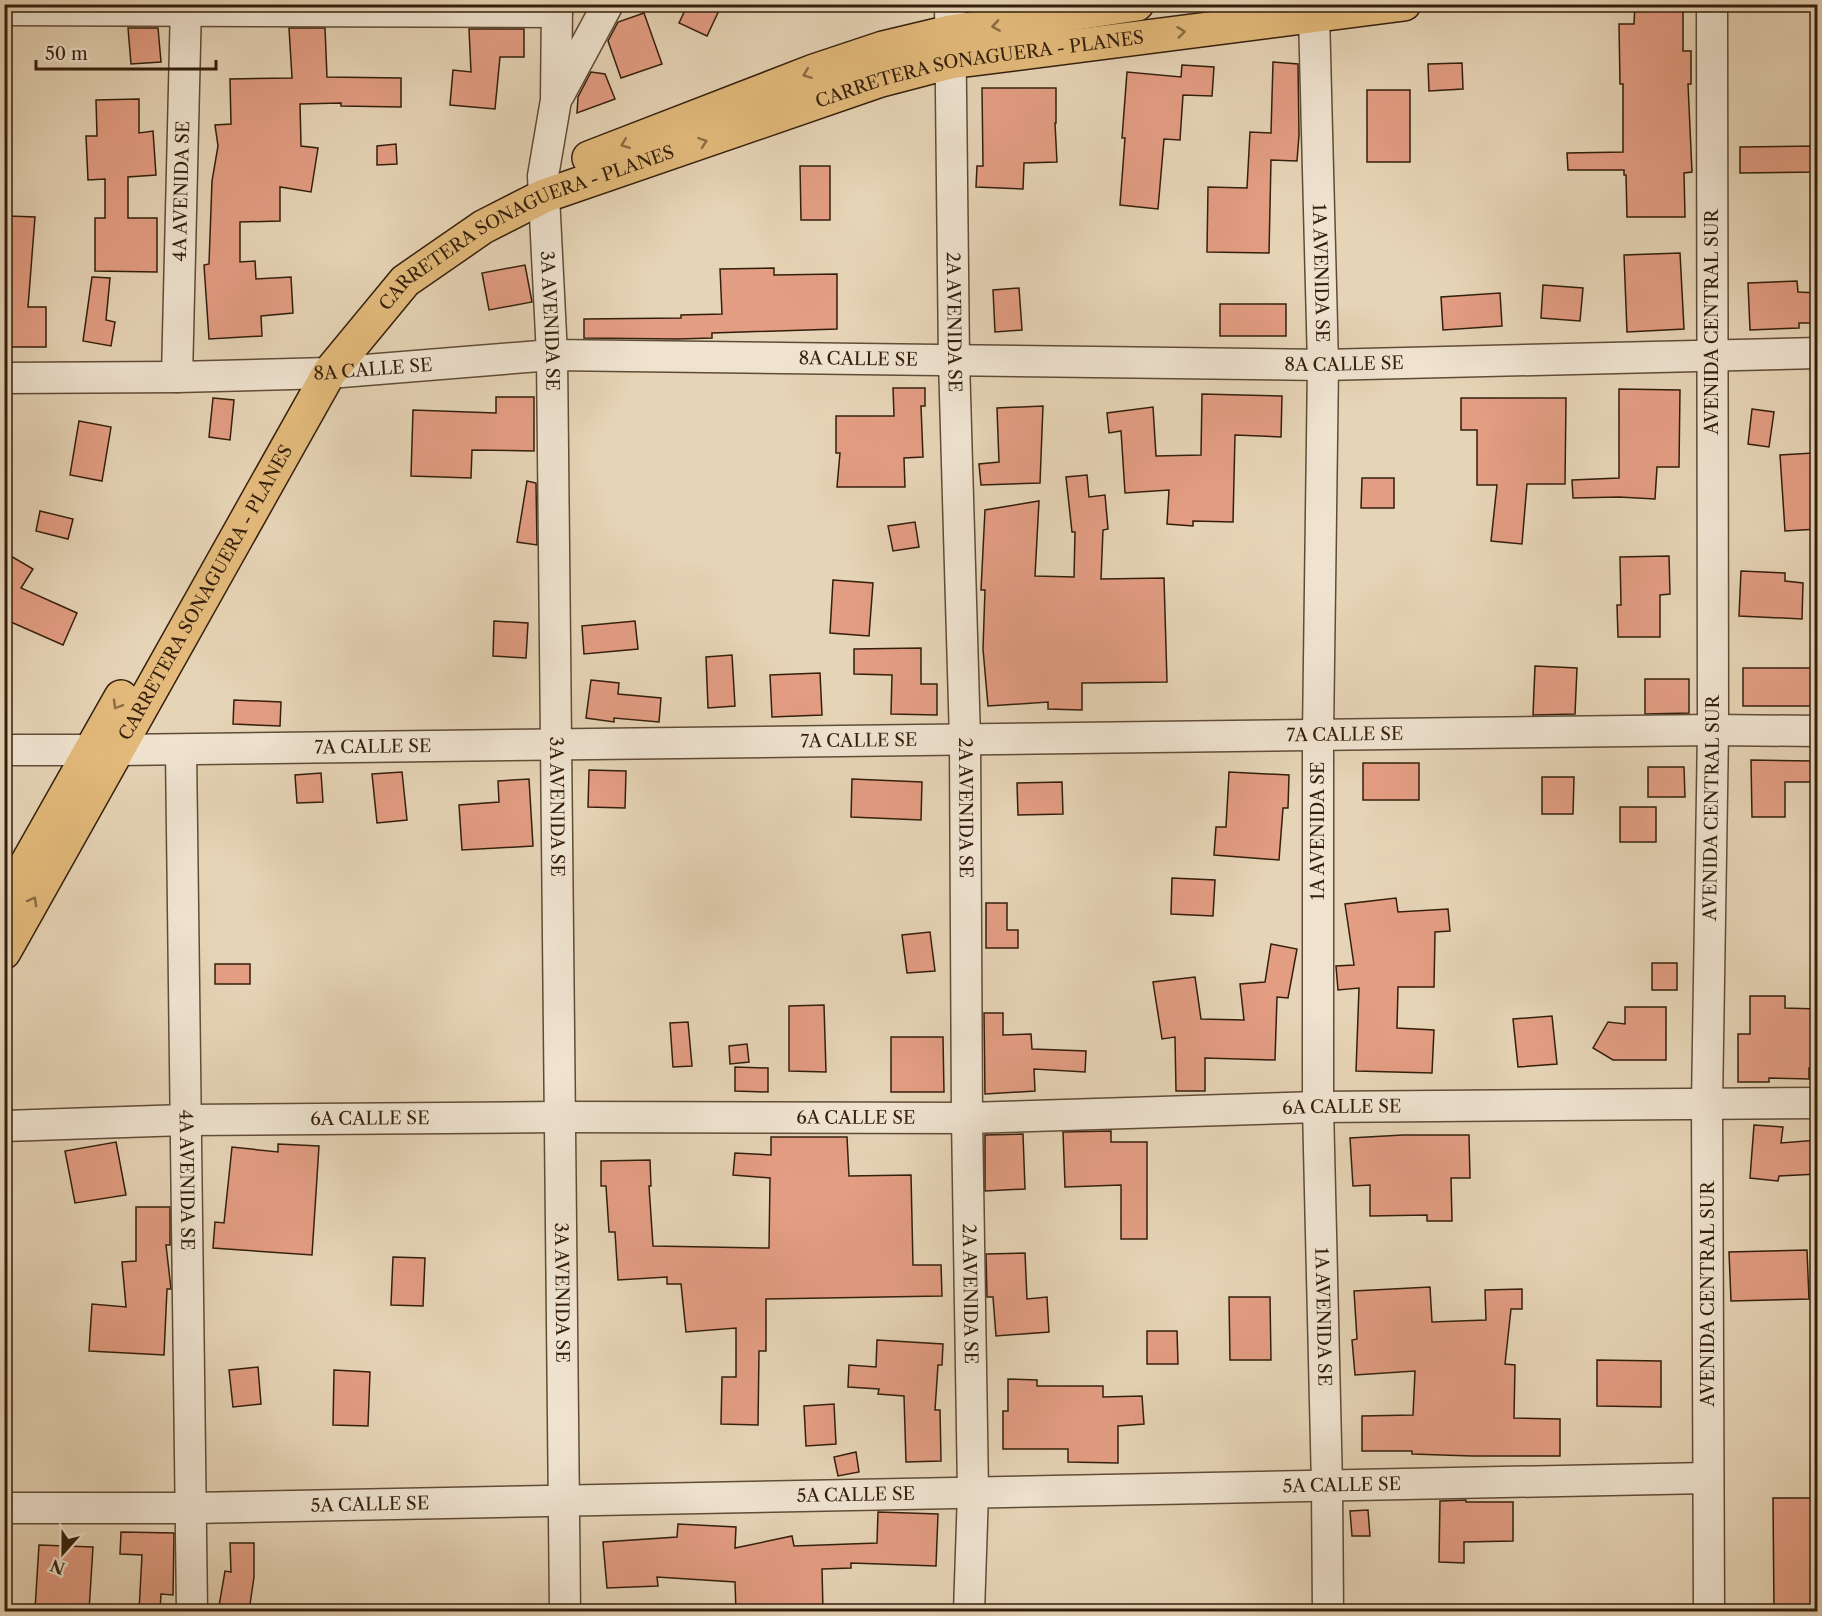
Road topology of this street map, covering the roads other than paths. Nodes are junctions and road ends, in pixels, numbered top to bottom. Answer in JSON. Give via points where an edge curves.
{"nodes":[{"id":1,"x":608,"y":4,"type":"edge"},
{"id":2,"x":1137,"y":4,"type":"edge"},
{"id":3,"x":1404,"y":4,"type":"edge"},
{"id":4,"x":1712,"y":4,"type":"edge"},
{"id":5,"x":186,"y":8,"type":"edge"},
{"id":6,"x":557,"y":8,"type":"edge"},
{"id":7,"x":4,"y":10,"type":"edge"},
{"id":8,"x":1314,"y":15,"type":"junction"},
{"id":9,"x":950,"y":33,"type":"edge"},
{"id":10,"x":556,"y":100,"type":"junction"},
{"id":11,"x":544,"y":186,"type":"junction"},
{"id":12,"x":1818,"y":353,"type":"edge"},
{"id":13,"x":552,"y":355,"type":"junction"},
{"id":14,"x":1712,"y":356,"type":"junction"},
{"id":15,"x":954,"y":360,"type":"junction"},
{"id":16,"x":1323,"y":365,"type":"junction"},
{"id":17,"x":319,"y":373,"type":"junction"},
{"id":18,"x":4,"y":378,"type":"edge"},
{"id":19,"x":177,"y":378,"type":"junction"},
{"id":20,"x":1713,"y":730,"type":"junction"},
{"id":21,"x":1818,"y":731,"type":"edge"},
{"id":22,"x":1318,"y":735,"type":"junction"},
{"id":23,"x":965,"y":740,"type":"junction"},
{"id":24,"x":555,"y":745,"type":"junction"},
{"id":25,"x":4,"y":750,"type":"edge"},
{"id":26,"x":104,"y":750,"type":"junction"},
{"id":27,"x":182,"y":750,"type":"junction"},
{"id":28,"x":4,"y":904,"type":"edge"},
{"id":29,"x":4,"y":952,"type":"edge"},
{"id":30,"x":1818,"y":1103,"type":"edge"},
{"id":31,"x":1707,"y":1104,"type":"junction"},
{"id":32,"x":1318,"y":1107,"type":"junction"},
{"id":33,"x":558,"y":1117,"type":"junction"},
{"id":34,"x":967,"y":1118,"type":"junction"},
{"id":35,"x":185,"y":1120,"type":"junction"},
{"id":36,"x":4,"y":1126,"type":"edge"},
{"id":37,"x":1708,"y":1478,"type":"junction"},
{"id":38,"x":1327,"y":1486,"type":"junction"},
{"id":39,"x":973,"y":1492,"type":"junction"},
{"id":40,"x":565,"y":1500,"type":"junction"},
{"id":41,"x":4,"y":1508,"type":"edge"},
{"id":42,"x":192,"y":1508,"type":"junction"},
{"id":43,"x":192,"y":1611,"type":"edge"},
{"id":44,"x":565,"y":1611,"type":"edge"},
{"id":45,"x":969,"y":1611,"type":"edge"},
{"id":46,"x":1328,"y":1611,"type":"edge"},
{"id":47,"x":1709,"y":1611,"type":"edge"}],
"edges":[{"from":1,"to":10,"type":"street"},
{"from":2,"to":9,"type":"main road","name":"CARRETERA SONAGUERA - PLANES","one_way":true},
{"from":3,"to":8,"type":"main road","name":"CARRETERA SONAGUERA - PLANES"},
{"from":4,"to":14,"type":"street","name":"AVENIDA CENTRAL SUR"},
{"from":5,"to":6,"type":"street"},
{"from":5,"to":7,"type":"street"},
{"from":5,"to":19,"type":"street","name":"4A AVENIDA SE"},
{"from":6,"to":10,"type":"street","name":"3A AVENIDA SE"},
{"from":9,"to":8,"type":"main road","name":"CARRETERA SONAGUERA - PLANES","one_way":true},
{"from":8,"to":16,"type":"street","name":"1A AVENIDA SE"},
{"from":9,"to":11,"type":"main road","name":"CARRETERA SONAGUERA - PLANES","via":[[884,48],[814,71]]},
{"from":9,"to":15,"type":"street","name":"2A AVENIDA SE"},
{"from":10,"to":11,"type":"street","name":"3A AVENIDA SE"},
{"from":11,"to":13,"type":"street","name":"3A AVENIDA SE"},
{"from":11,"to":17,"type":"main road","name":"CARRETERA SONAGUERA - PLANES","via":[[474,211],[392,268]]},
{"from":12,"to":14,"type":"street","name":"8A CALLE SE"},
{"from":13,"to":15,"type":"street","name":"8A CALLE SE"},
{"from":13,"to":17,"type":"street","name":"8A CALLE SE"},
{"from":13,"to":24,"type":"street","name":"3A AVENIDA SE"},
{"from":14,"to":16,"type":"street","name":"8A CALLE SE"},
{"from":14,"to":20,"type":"street","name":"AVENIDA CENTRAL SUR"},
{"from":15,"to":16,"type":"street","name":"8A CALLE SE"},
{"from":15,"to":23,"type":"street","name":"2A AVENIDA SE"},
{"from":16,"to":22,"type":"street","name":"1A AVENIDA SE"},
{"from":17,"to":19,"type":"street","name":"8A CALLE SE"},
{"from":17,"to":26,"type":"main road","name":"CARRETERA SONAGUERA - PLANES"},
{"from":18,"to":19,"type":"street","name":"8A CALLE SE"},
{"from":20,"to":21,"type":"street","name":"7A CALLE SE"},
{"from":20,"to":22,"type":"street","name":"7A CALLE SE"},
{"from":20,"to":31,"type":"street","name":"AVENIDA CENTRAL SUR"},
{"from":22,"to":23,"type":"street","name":"7A CALLE SE"},
{"from":22,"to":32,"type":"street","name":"1A AVENIDA SE"},
{"from":23,"to":24,"type":"street","name":"7A CALLE SE"},
{"from":23,"to":34,"type":"street","name":"2A AVENIDA SE"},
{"from":24,"to":27,"type":"street","name":"7A CALLE SE"},
{"from":24,"to":33,"type":"street","name":"3A AVENIDA SE"},
{"from":25,"to":26,"type":"street","name":"7A CALLE SE"},
{"from":26,"to":27,"type":"street","name":"7A CALLE SE"},
{"from":26,"to":28,"type":"main road","name":"CARRETERA SONAGUERA - PLANES"},
{"from":29,"to":26,"type":"main road","name":"CARRETERA SONAGUERA - PLANES","one_way":true},
{"from":27,"to":35,"type":"street","name":"4A AVENIDA SE"},
{"from":30,"to":31,"type":"street","name":"6A CALLE SE"},
{"from":31,"to":32,"type":"street","name":"6A CALLE SE"},
{"from":31,"to":37,"type":"street","name":"AVENIDA CENTRAL SUR"},
{"from":32,"to":34,"type":"street","name":"6A CALLE SE"},
{"from":32,"to":38,"type":"street","name":"1A AVENIDA SE"},
{"from":33,"to":34,"type":"street","name":"6A CALLE SE"},
{"from":33,"to":35,"type":"street","name":"6A CALLE SE"},
{"from":33,"to":40,"type":"street","name":"3A AVENIDA SE"},
{"from":34,"to":39,"type":"street","name":"2A AVENIDA SE"},
{"from":35,"to":36,"type":"street","name":"6A CALLE SE"},
{"from":35,"to":42,"type":"street","name":"4A AVENIDA SE"},
{"from":37,"to":38,"type":"street","name":"5A CALLE SE"},
{"from":37,"to":47,"type":"street","name":"AVENIDA CENTRAL SUR"},
{"from":38,"to":39,"type":"street","name":"5A CALLE SE"},
{"from":38,"to":46,"type":"street","name":"1A AVENIDA SE"},
{"from":39,"to":40,"type":"street","name":"5A CALLE SE"},
{"from":39,"to":45,"type":"street","name":"2A AVENIDA SE"},
{"from":40,"to":42,"type":"street","name":"5A CALLE SE"},
{"from":40,"to":44,"type":"street","name":"3A AVENIDA SE"},
{"from":41,"to":42,"type":"street","name":"5A CALLE SE"},
{"from":42,"to":43,"type":"street","name":"4A AVENIDA SE"}]}
